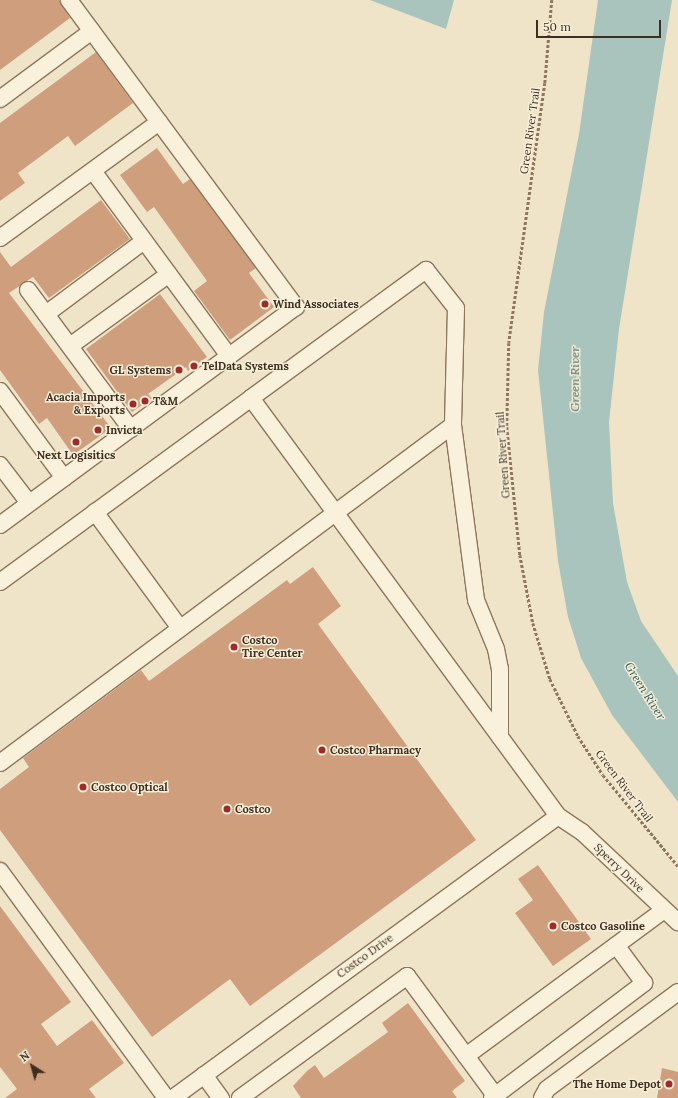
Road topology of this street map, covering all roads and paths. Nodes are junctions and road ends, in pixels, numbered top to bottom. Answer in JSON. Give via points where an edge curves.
{"nodes":[{"id":1,"x":69,"y":0,"type":"edge"},
{"id":2,"x":552,"y":0,"type":"edge"},
{"id":3,"x":92,"y":31,"type":"junction"},
{"id":4,"x":0,"y":99,"type":"edge"},
{"id":5,"x":159,"y":122,"type":"junction"},
{"id":6,"x":93,"y":171,"type":"junction"},
{"id":7,"x":0,"y":238,"type":"edge"},
{"id":8,"x":144,"y":241,"type":"junction"},
{"id":9,"x":168,"y":274,"type":"junction"},
{"id":10,"x":28,"y":290,"type":"dead end"},
{"id":11,"x":46,"y":314,"type":"junction"},
{"id":12,"x":70,"y":346,"type":"junction"},
{"id":13,"x":230,"y":356,"type":"junction"},
{"id":14,"x":0,"y":391,"type":"edge"},
{"id":15,"x":251,"y":398,"type":"junction"},
{"id":16,"x":453,"y":425,"type":"junction"},
{"id":17,"x":131,"y":429,"type":"junction"},
{"id":18,"x":0,"y":465,"type":"edge"},
{"id":19,"x":64,"y":478,"type":"junction"},
{"id":20,"x":29,"y":503,"type":"junction"},
{"id":21,"x":95,"y":512,"type":"junction"},
{"id":22,"x":335,"y":512,"type":"junction"},
{"id":23,"x":2,"y":520,"type":"edge"},
{"id":24,"x":0,"y":582,"type":"edge"},
{"id":25,"x":174,"y":633,"type":"junction"},
{"id":26,"x":500,"y":737,"type":"junction"},
{"id":27,"x":0,"y":763,"type":"edge"},
{"id":28,"x":558,"y":816,"type":"junction"},
{"id":29,"x":678,"y":866,"type":"edge"},
{"id":30,"x":0,"y":871,"type":"edge"},
{"id":31,"x":664,"y":910,"type":"junction"},
{"id":32,"x":678,"y":922,"type":"edge"},
{"id":33,"x":616,"y":945,"type":"junction"},
{"id":34,"x":678,"y":992,"type":"edge"},
{"id":35,"x":466,"y":1056,"type":"junction"},
{"id":36,"x":204,"y":1075,"type":"junction"},
{"id":37,"x":493,"y":1096,"type":"edge"},
{"id":38,"x":166,"y":1098,"type":"edge"},
{"id":39,"x":173,"y":1098,"type":"edge"},
{"id":40,"x":221,"y":1098,"type":"edge"},
{"id":41,"x":240,"y":1098,"type":"edge"},
{"id":42,"x":542,"y":1098,"type":"edge"}],
"edges":[{"from":1,"to":3,"type":"street"},
{"from":2,"to":29,"type":"path","name":"Green River Trail","via":[[545,83],[509,343],[507,427],[520,555],[533,622],[550,679],[578,736],[603,775]]},
{"from":3,"to":4,"type":"street"},
{"from":3,"to":5,"type":"street"},
{"from":5,"to":6,"type":"street"},
{"from":5,"to":13,"type":"street","via":[[296,307]]},
{"from":6,"to":7,"type":"street"},
{"from":6,"to":8,"type":"street"},
{"from":8,"to":9,"type":"street"},
{"from":8,"to":11,"type":"street"},
{"from":9,"to":12,"type":"street"},
{"from":9,"to":13,"type":"street"},
{"from":10,"to":11,"type":"street"},
{"from":11,"to":12,"type":"street"},
{"from":12,"to":17,"type":"street"},
{"from":13,"to":17,"type":"street"},
{"from":14,"to":19,"type":"street"},
{"from":15,"to":16,"type":"street","via":[[426,270],[456,308]]},
{"from":15,"to":21,"type":"street"},
{"from":15,"to":22,"type":"street"},
{"from":16,"to":22,"type":"street"},
{"from":16,"to":26,"type":"street","via":[[476,600],[496,649],[500,669]]},
{"from":17,"to":19,"type":"street"},
{"from":18,"to":20,"type":"street"},
{"from":19,"to":20,"type":"street"},
{"from":20,"to":23,"type":"street"},
{"from":21,"to":24,"type":"street"},
{"from":21,"to":25,"type":"street"},
{"from":22,"to":25,"type":"street"},
{"from":22,"to":26,"type":"street"},
{"from":25,"to":27,"type":"street"},
{"from":26,"to":28,"type":"street"},
{"from":28,"to":31,"type":"street","name":"Sperry Drive","via":[[582,832]]},
{"from":28,"to":36,"type":"street","name":"Costco Drive"},
{"from":30,"to":38,"type":"street"},
{"from":31,"to":32,"type":"street","name":"Sperry Drive"},
{"from":31,"to":33,"type":"street"},
{"from":33,"to":35,"type":"street"},
{"from":33,"to":37,"type":"street","via":[[644,983]]},
{"from":34,"to":42,"type":"street","via":[[547,1090]]},
{"from":35,"to":37,"type":"street"},
{"from":35,"to":41,"type":"street","via":[[407,976]]},
{"from":36,"to":39,"type":"street","name":"Costco Drive"},
{"from":36,"to":40,"type":"street"}]}
